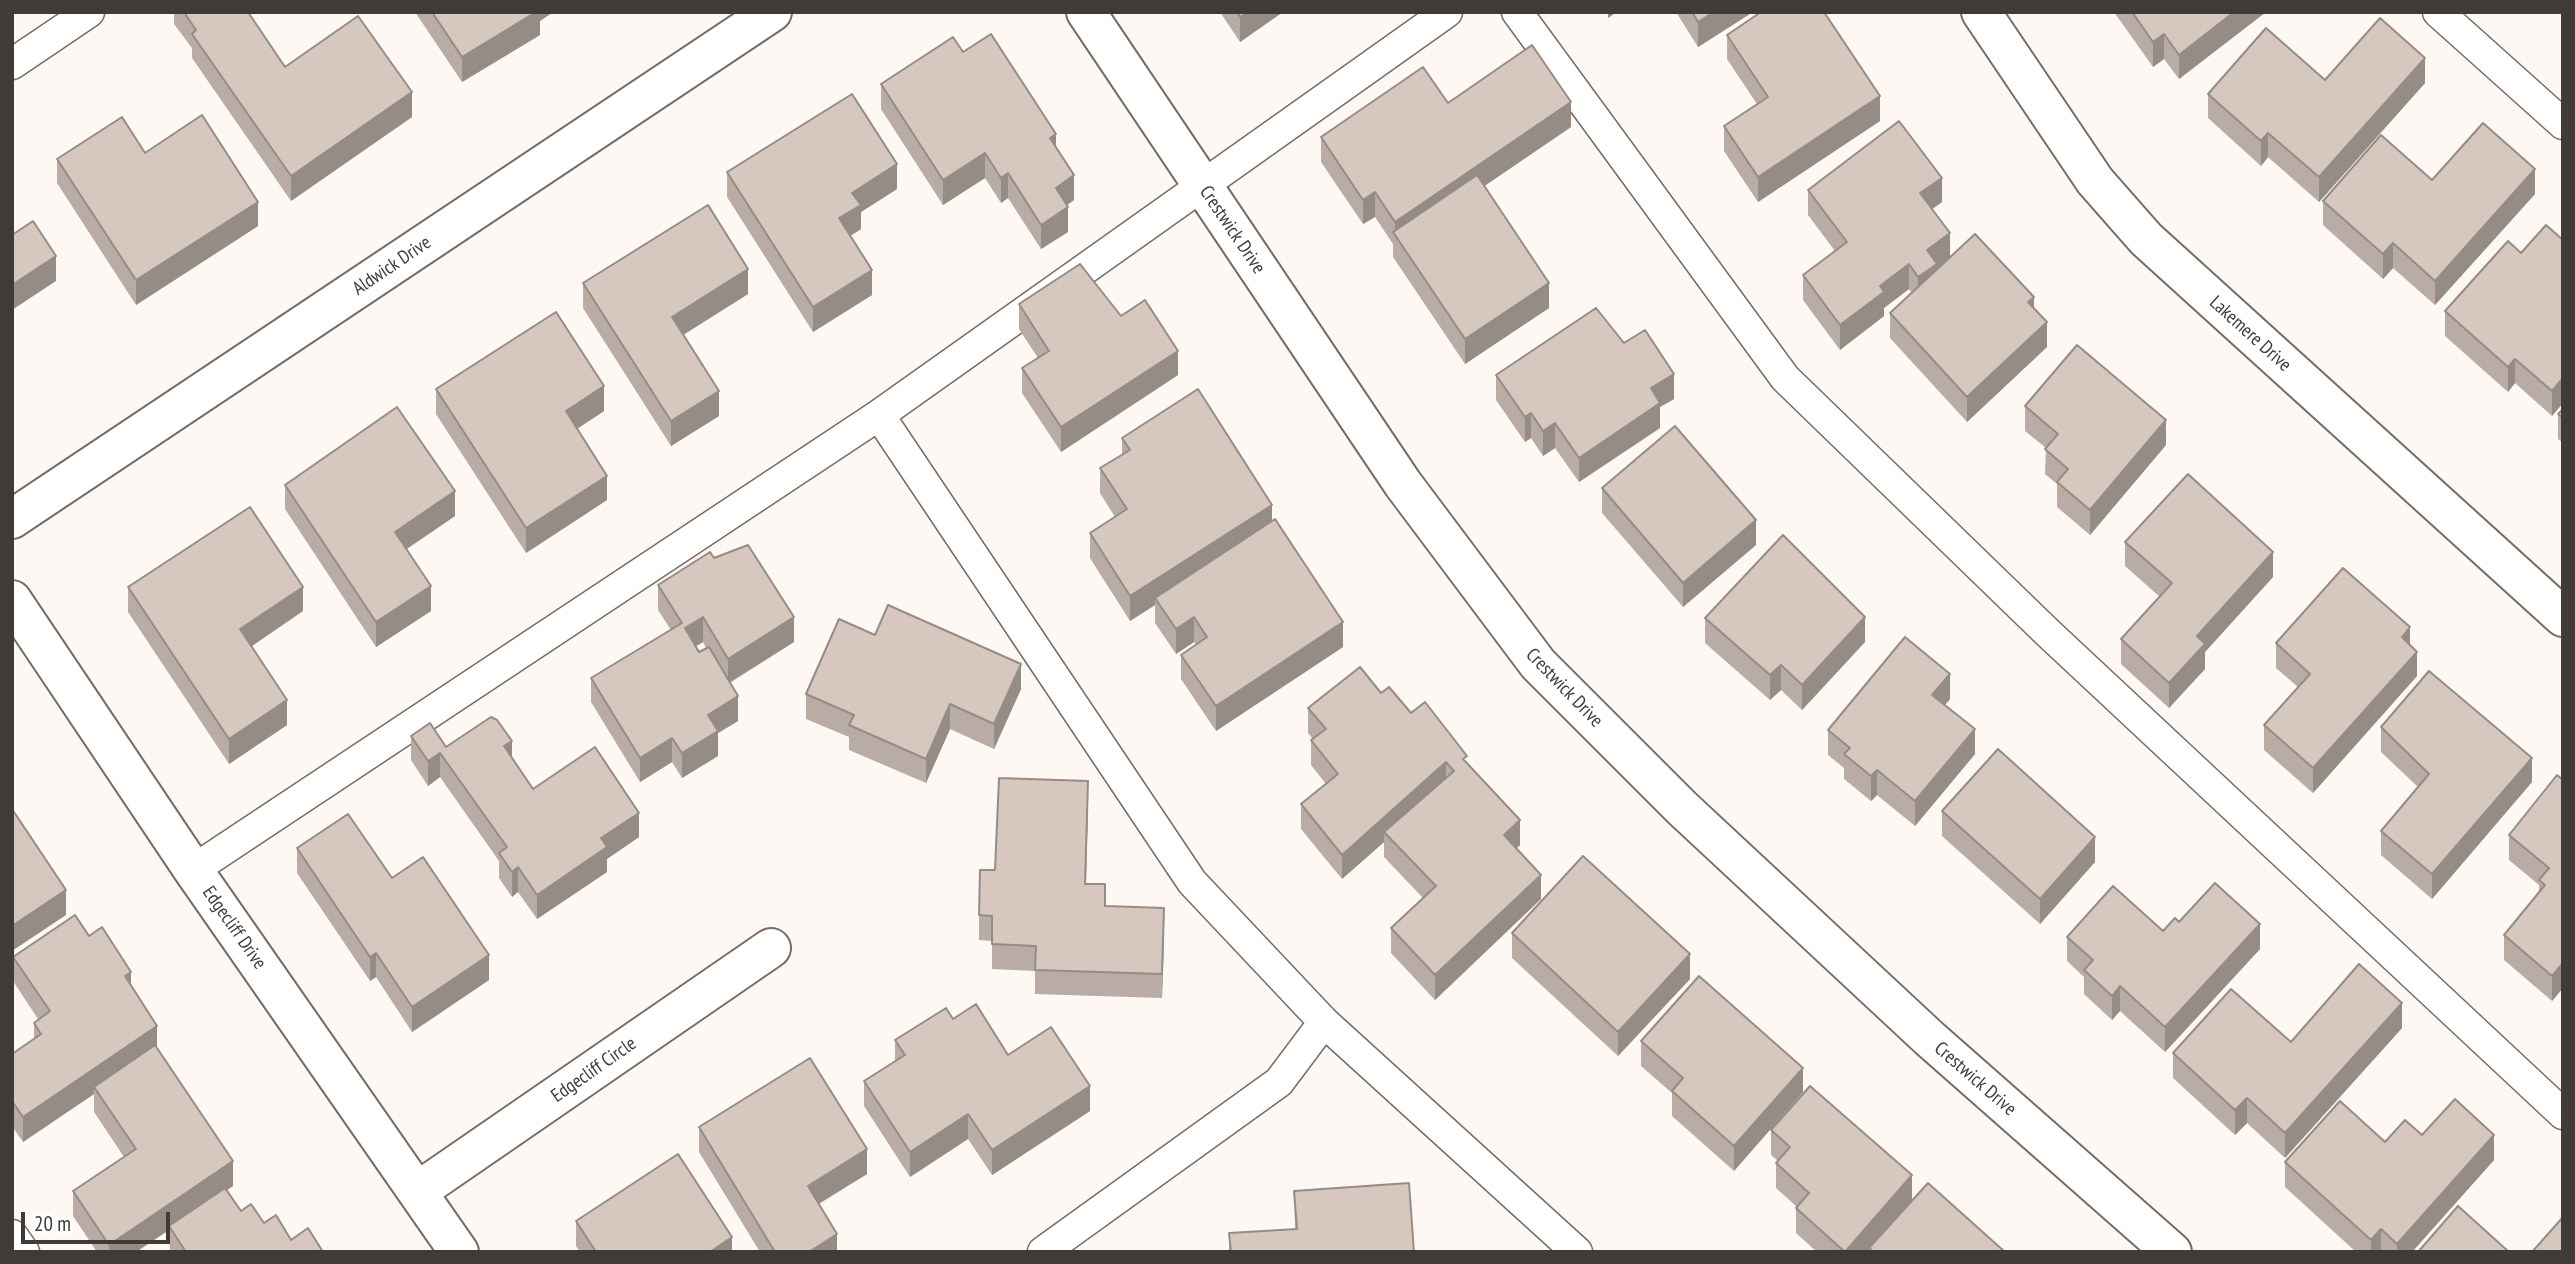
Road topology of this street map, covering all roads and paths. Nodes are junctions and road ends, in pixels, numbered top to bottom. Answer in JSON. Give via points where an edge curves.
{"nodes":[{"id":1,"x":89,"y":12,"type":"edge"},
{"id":2,"x":772,"y":12,"type":"edge"},
{"id":3,"x":1086,"y":12,"type":"edge"},
{"id":4,"x":1447,"y":12,"type":"edge"},
{"id":5,"x":1517,"y":12,"type":"edge"},
{"id":6,"x":1981,"y":12,"type":"edge"},
{"id":7,"x":2438,"y":12,"type":"edge"},
{"id":8,"x":12,"y":64,"type":"edge"},
{"id":9,"x":2563,"y":124,"type":"edge"},
{"id":10,"x":1202,"y":184,"type":"junction"},
{"id":11,"x":879,"y":415,"type":"junction"},
{"id":12,"x":12,"y":519,"type":"edge"},
{"id":13,"x":12,"y":600,"type":"edge"},
{"id":14,"x":2563,"y":617,"type":"edge"},
{"id":15,"x":193,"y":870,"type":"junction"},
{"id":16,"x":771,"y":948,"type":"dead end"},
{"id":17,"x":1324,"y":1022,"type":"junction"},
{"id":18,"x":2563,"y":1115,"type":"edge"},
{"id":19,"x":418,"y":1191,"type":"junction"},
{"id":20,"x":12,"y":1235,"type":"edge"},
{"id":21,"x":24,"y":1252,"type":"edge"},
{"id":22,"x":459,"y":1252,"type":"edge"},
{"id":23,"x":1043,"y":1252,"type":"edge"},
{"id":24,"x":1577,"y":1252,"type":"edge"},
{"id":25,"x":2172,"y":1252,"type":"edge"}],
"edges":[{"from":1,"to":8,"type":"lane"},
{"from":2,"to":12,"type":"street","name":"Aldwick Drive"},
{"from":3,"to":10,"type":"street","name":"Crestwick Drive"},
{"from":4,"to":10,"type":"lane"},
{"from":5,"to":18,"type":"lane","via":[[1785,378],[2047,632]]},
{"from":6,"to":14,"type":"street","name":"Lakemere Drive","via":[[2095,181],[2147,239]]},
{"from":7,"to":9,"type":"lane"},
{"from":10,"to":11,"type":"lane"},
{"from":10,"to":25,"type":"street","name":"Crestwick Drive","via":[[1403,484],[1538,664],[1682,808],[1929,1038]]},
{"from":11,"to":15,"type":"lane"},
{"from":11,"to":17,"type":"lane","via":[[1192,882]]},
{"from":13,"to":15,"type":"street","name":"Edgecliff Drive"},
{"from":15,"to":19,"type":"street","name":"Edgecliff Drive"},
{"from":16,"to":19,"type":"street","name":"Edgecliff Circle"},
{"from":17,"to":23,"type":"lane","via":[[1279,1082]]},
{"from":17,"to":24,"type":"lane"},
{"from":19,"to":22,"type":"street","name":"Edgecliff Drive"},
{"from":20,"to":21,"type":"lane"}]}
